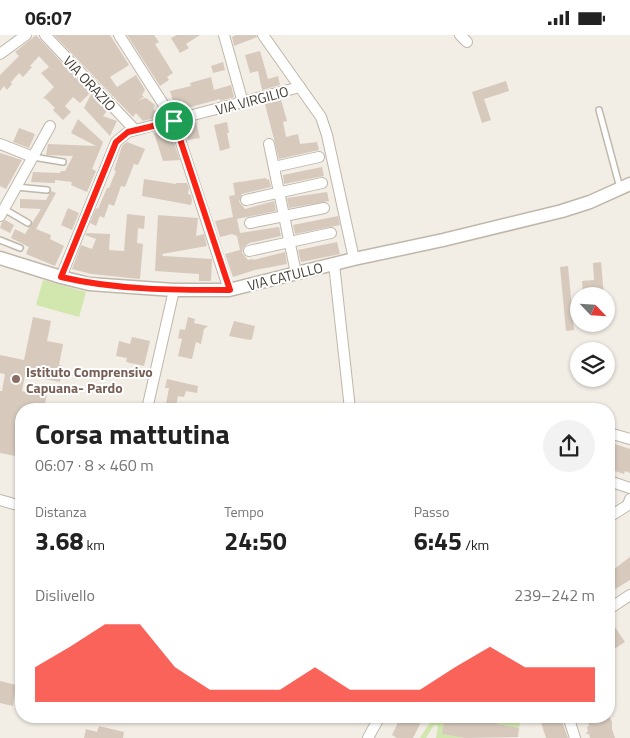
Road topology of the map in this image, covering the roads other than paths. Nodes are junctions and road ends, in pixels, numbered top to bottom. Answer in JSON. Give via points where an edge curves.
{"nodes":[{"id":1,"x":26,"y":35,"type":"edge"},
{"id":2,"x":45,"y":35,"type":"edge"},
{"id":3,"x":119,"y":35,"type":"edge"},
{"id":4,"x":224,"y":35,"type":"edge"},
{"id":5,"x":263,"y":35,"type":"edge"},
{"id":6,"x":15,"y":38,"type":"edge"},
{"id":7,"x":0,"y":54,"type":"edge"},
{"id":8,"x":300,"y":87,"type":"junction"},
{"id":9,"x":243,"y":103,"type":"junction"},
{"id":10,"x":599,"y":110,"type":"dead end"},
{"id":11,"x":174,"y":121,"type":"junction"},
{"id":12,"x":50,"y":126,"type":"dead end"},
{"id":13,"x":135,"y":130,"type":"junction"},
{"id":14,"x":0,"y":143,"type":"edge"},
{"id":15,"x":269,"y":144,"type":"dead end"},
{"id":16,"x":33,"y":157,"type":"junction"},
{"id":17,"x":319,"y":157,"type":"dead end"},
{"id":18,"x":63,"y":162,"type":"dead end"},
{"id":19,"x":274,"y":167,"type":"junction"},
{"id":20,"x":322,"y":183,"type":"dead end"},
{"id":21,"x":625,"y":186,"type":"edge"},
{"id":22,"x":16,"y":187,"type":"junction"},
{"id":23,"x":47,"y":190,"type":"dead end"},
{"id":24,"x":279,"y":193,"type":"junction"},
{"id":25,"x":246,"y":201,"type":"dead end"},
{"id":26,"x":324,"y":208,"type":"dead end"},
{"id":27,"x":2,"y":213,"type":"edge"},
{"id":28,"x":284,"y":216,"type":"junction"},
{"id":29,"x":28,"y":223,"type":"dead end"},
{"id":30,"x":250,"y":223,"type":"dead end"},
{"id":31,"x":331,"y":233,"type":"dead end"},
{"id":32,"x":0,"y":240,"type":"edge"},
{"id":33,"x":290,"y":242,"type":"junction"},
{"id":34,"x":20,"y":248,"type":"dead end"},
{"id":35,"x":249,"y":251,"type":"dead end"},
{"id":36,"x":0,"y":258,"type":"edge"},
{"id":37,"x":354,"y":259,"type":"junction"},
{"id":38,"x":334,"y":264,"type":"junction"},
{"id":39,"x":296,"y":273,"type":"junction"},
{"id":40,"x":61,"y":277,"type":"junction"},
{"id":41,"x":174,"y":290,"type":"junction"},
{"id":42,"x":230,"y":290,"type":"junction"},
{"id":43,"x":148,"y":403,"type":"edge"},
{"id":44,"x":349,"y":403,"type":"edge"},
{"id":45,"x":615,"y":435,"type":"edge"},
{"id":46,"x":630,"y":439,"type":"edge"},
{"id":47,"x":615,"y":483,"type":"edge"},
{"id":48,"x":630,"y":488,"type":"edge"},
{"id":49,"x":630,"y":499,"type":"edge"},
{"id":50,"x":0,"y":500,"type":"edge"},
{"id":51,"x":15,"y":504,"type":"edge"},
{"id":52,"x":615,"y":513,"type":"edge"},
{"id":53,"x":630,"y":595,"type":"edge"},
{"id":54,"x":615,"y":605,"type":"edge"},
{"id":55,"x":376,"y":723,"type":"edge"},
{"id":56,"x":570,"y":723,"type":"edge"},
{"id":57,"x":368,"y":738,"type":"edge"},
{"id":58,"x":575,"y":738,"type":"edge"}],
"edges":[{"from":1,"to":6,"type":"street"},
{"from":2,"to":13,"type":"street","name":"VIA ORAZIO"},
{"from":3,"to":11,"type":"street"},
{"from":4,"to":9,"type":"street"},
{"from":5,"to":8,"type":"street"},
{"from":6,"to":7,"type":"street"},
{"from":8,"to":9,"type":"street","name":"VIA VIRGILIO"},
{"from":8,"to":37,"type":"street","via":[[321,117],[327,135]]},
{"from":9,"to":11,"type":"street","name":"VIA VIRGILIO"},
{"from":10,"to":21,"type":"lane"},
{"from":11,"to":13,"type":"street","name":"VIA VIRGILIO"},
{"from":11,"to":42,"type":"street"},
{"from":12,"to":16,"type":"street"},
{"from":13,"to":40,"type":"street","name":"VIA VIRGILIO","via":[[116,142]]},
{"from":14,"to":16,"type":"street"},
{"from":15,"to":19,"type":"street"},
{"from":16,"to":18,"type":"lane"},
{"from":16,"to":22,"type":"street"},
{"from":17,"to":19,"type":"street"},
{"from":19,"to":24,"type":"street"},
{"from":20,"to":24,"type":"street"},
{"from":21,"to":37,"type":"street","name":"VIA CATULLO","via":[[562,211]]},
{"from":22,"to":23,"type":"lane"},
{"from":22,"to":27,"type":"street"},
{"from":24,"to":25,"type":"street"},
{"from":24,"to":28,"type":"street"},
{"from":26,"to":28,"type":"street"},
{"from":27,"to":29,"type":"lane"},
{"from":28,"to":30,"type":"street"},
{"from":28,"to":33,"type":"street"},
{"from":31,"to":33,"type":"street"},
{"from":32,"to":34,"type":"lane"},
{"from":33,"to":35,"type":"street"},
{"from":33,"to":39,"type":"street"},
{"from":36,"to":40,"type":"street","name":"VIA CATULLO"},
{"from":37,"to":38,"type":"street","name":"VIA CATULLO"},
{"from":38,"to":39,"type":"street","name":"VIA CATULLO"},
{"from":38,"to":44,"type":"street"},
{"from":39,"to":42,"type":"street","name":"VIA CATULLO"},
{"from":40,"to":41,"type":"street","name":"VIA CATULLO","via":[[89,283]]},
{"from":41,"to":42,"type":"street","name":"VIA CATULLO"},
{"from":41,"to":43,"type":"street"},
{"from":45,"to":46,"type":"street"},
{"from":47,"to":48,"type":"street"},
{"from":49,"to":52,"type":"street","via":[[628,505]]},
{"from":50,"to":51,"type":"street"},
{"from":53,"to":54,"type":"street"},
{"from":55,"to":57,"type":"street"},
{"from":56,"to":58,"type":"street"}]}
